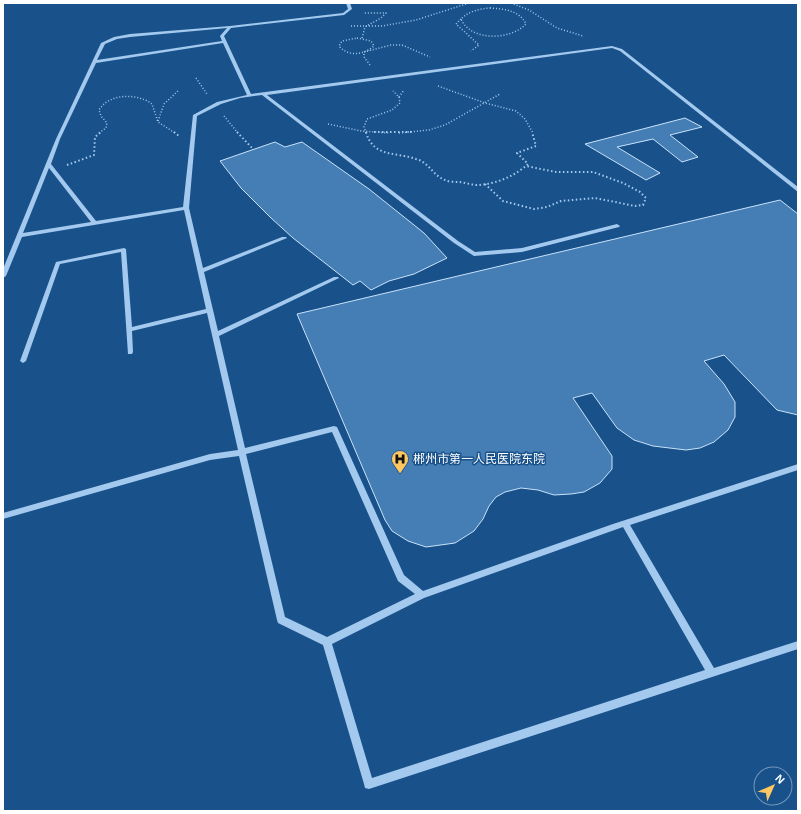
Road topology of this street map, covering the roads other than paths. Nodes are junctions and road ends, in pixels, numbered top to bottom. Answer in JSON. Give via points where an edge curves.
{"nodes":[{"id":1,"x":348,"y":3,"type":"edge"},
{"id":2,"x":230,"y":27,"type":"junction"},
{"id":3,"x":225,"y":42,"type":"junction"},
{"id":4,"x":94,"y":62,"type":"junction"},
{"id":5,"x":263,"y":94,"type":"junction"},
{"id":6,"x":250,"y":96,"type":"junction"},
{"id":7,"x":48,"y":164,"type":"junction"},
{"id":8,"x":798,"y":190,"type":"edge"},
{"id":9,"x":186,"y":208,"type":"junction"},
{"id":10,"x":95,"y":223,"type":"junction"},
{"id":11,"x":617,"y":226,"type":"dead end"},
{"id":12,"x":20,"y":235,"type":"junction"},
{"id":13,"x":284,"y":238,"type":"dead end"},
{"id":14,"x":201,"y":271,"type":"junction"},
{"id":15,"x":3,"y":276,"type":"edge"},
{"id":16,"x":336,"y":278,"type":"dead end"},
{"id":17,"x":210,"y":310,"type":"junction"},
{"id":18,"x":129,"y":330,"type":"junction"},
{"id":19,"x":216,"y":335,"type":"junction"},
{"id":20,"x":130,"y":352,"type":"dead end"},
{"id":21,"x":23,"y":361,"type":"dead end"},
{"id":22,"x":243,"y":452,"type":"junction"},
{"id":23,"x":798,"y":467,"type":"edge"},
{"id":24,"x":3,"y":516,"type":"edge"},
{"id":25,"x":625,"y":523,"type":"junction"},
{"id":26,"x":422,"y":595,"type":"junction"},
{"id":27,"x":327,"y":642,"type":"junction"},
{"id":28,"x":798,"y":645,"type":"edge"},
{"id":29,"x":712,"y":673,"type":"junction"}],
"edges":[{"from":1,"to":2,"type":"street","via":[[348,10],[344,14]]},
{"from":2,"to":3,"type":"street","via":[[222,36]]},
{"from":2,"to":4,"type":"street","via":[[150,33],[110,40],[103,43]]},
{"from":3,"to":4,"type":"street"},
{"from":3,"to":6,"type":"street"},
{"from":4,"to":7,"type":"street"},
{"from":5,"to":6,"type":"street"},
{"from":5,"to":8,"type":"street","via":[[612,47],[622,50]]},
{"from":5,"to":11,"type":"street","via":[[474,254],[522,250]]},
{"from":6,"to":9,"type":"street","via":[[219,103],[195,116]]},
{"from":7,"to":10,"type":"street"},
{"from":7,"to":12,"type":"street"},
{"from":9,"to":10,"type":"street"},
{"from":9,"to":14,"type":"street"},
{"from":10,"to":12,"type":"street"},
{"from":12,"to":15,"type":"street"},
{"from":13,"to":14,"type":"street"},
{"from":14,"to":17,"type":"street"},
{"from":16,"to":19,"type":"street"},
{"from":17,"to":18,"type":"street"},
{"from":17,"to":19,"type":"street"},
{"from":18,"to":20,"type":"street"},
{"from":18,"to":21,"type":"street","via":[[124,250],[58,263]]},
{"from":19,"to":22,"type":"street"},
{"from":22,"to":24,"type":"street","via":[[210,457]]},
{"from":22,"to":26,"type":"street","via":[[334,429],[401,578]]},
{"from":22,"to":27,"type":"street","via":[[281,620]]},
{"from":23,"to":25,"type":"street"},
{"from":25,"to":26,"type":"street"},
{"from":25,"to":29,"type":"street"},
{"from":26,"to":27,"type":"street"},
{"from":27,"to":29,"type":"street","via":[[370,784]]},
{"from":28,"to":29,"type":"street"}]}
